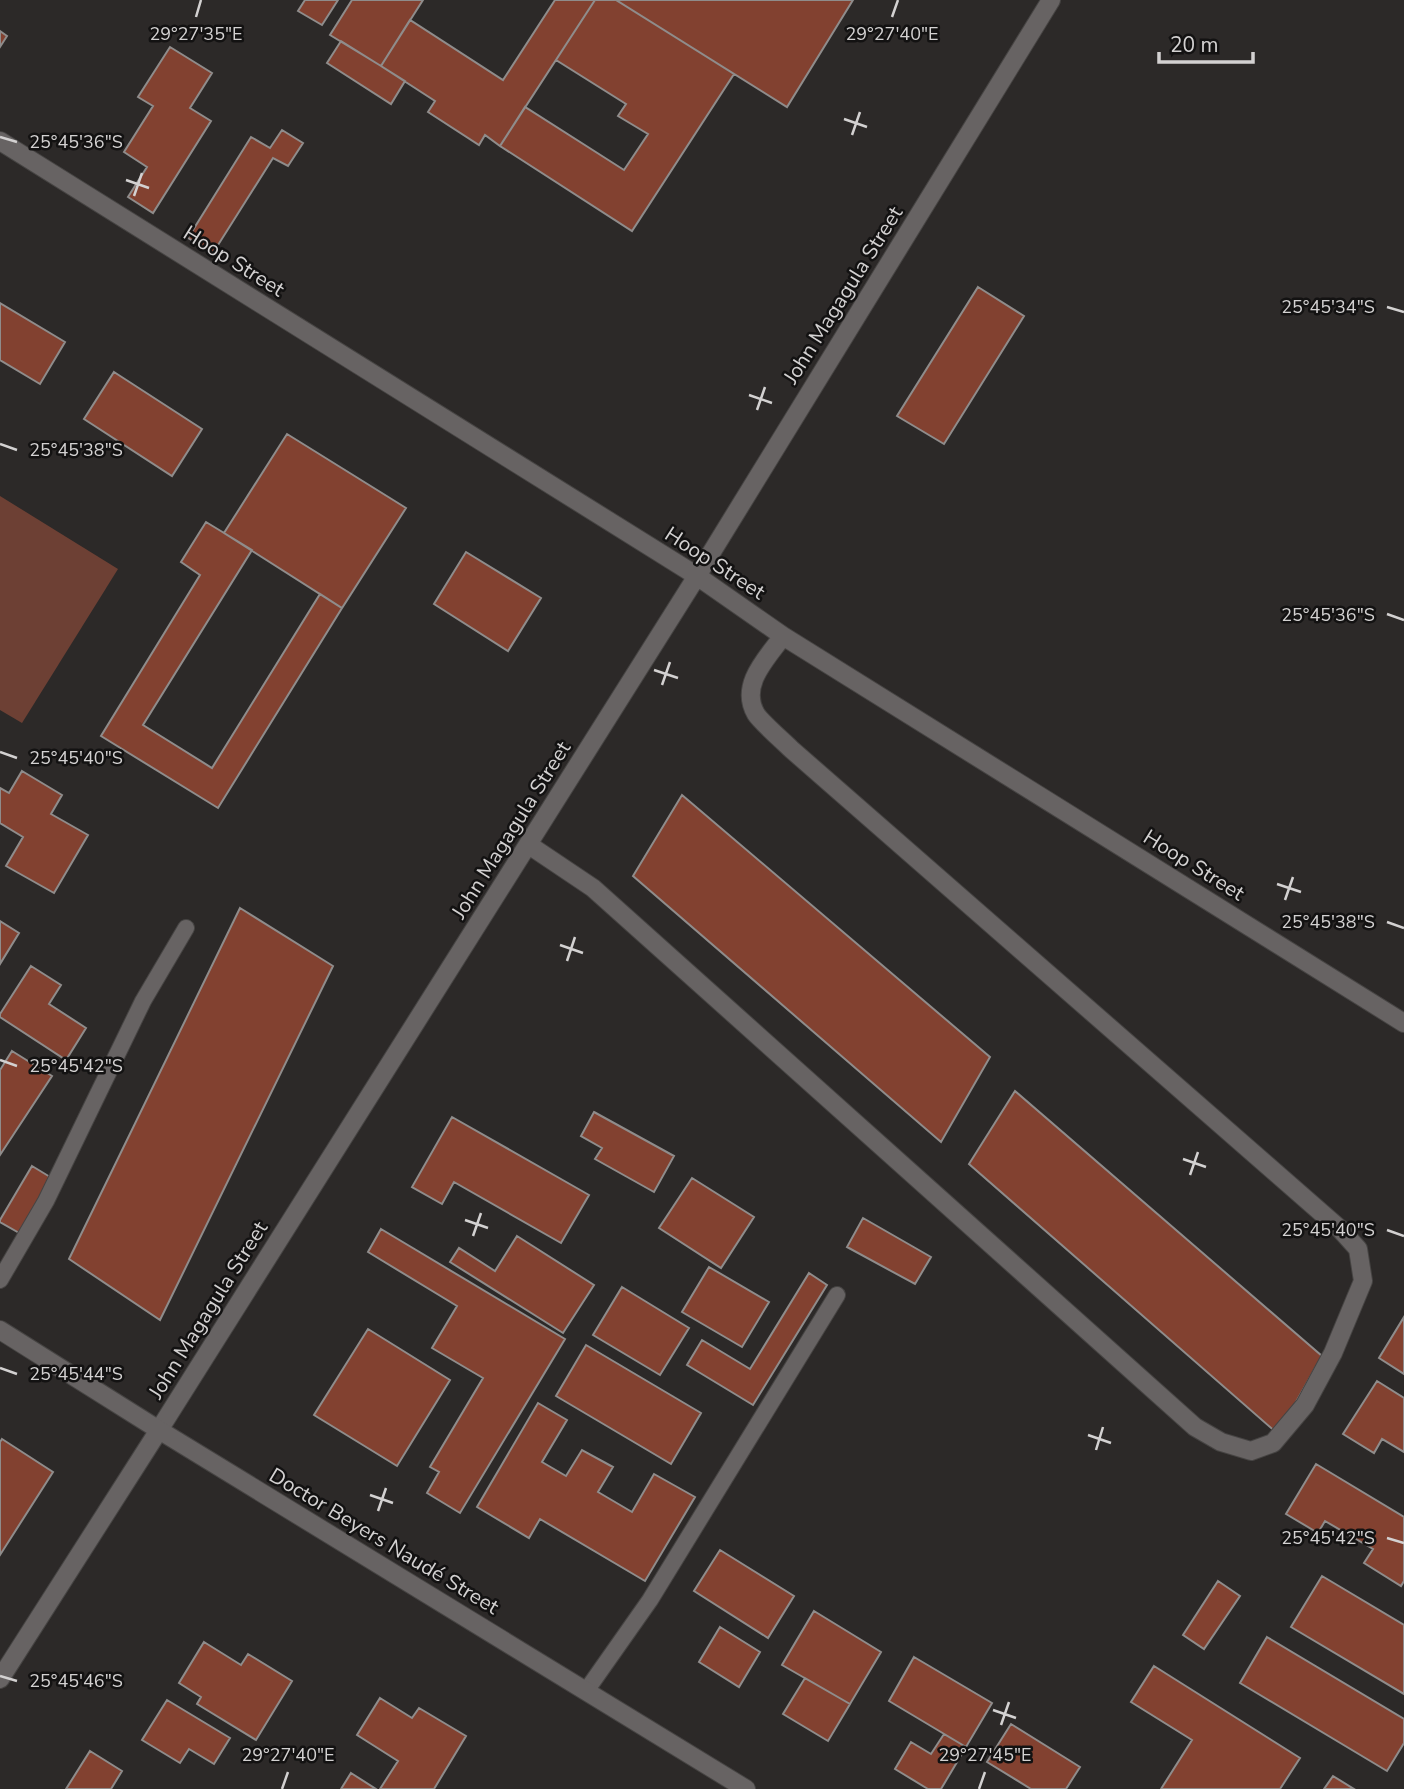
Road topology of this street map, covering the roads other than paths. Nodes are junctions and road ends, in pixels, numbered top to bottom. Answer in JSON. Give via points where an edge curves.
{"nodes":[{"id":1,"x":1051,"y":0,"type":"edge"},
{"id":2,"x":0,"y":141,"type":"edge"},
{"id":3,"x":696,"y":576,"type":"junction"},
{"id":4,"x":783,"y":636,"type":"junction"},
{"id":5,"x":529,"y":845,"type":"junction"},
{"id":6,"x":186,"y":928,"type":"dead end"},
{"id":7,"x":1404,"y":1023,"type":"edge"},
{"id":8,"x":0,"y":1280,"type":"edge"},
{"id":9,"x":837,"y":1295,"type":"dead end"},
{"id":10,"x":0,"y":1330,"type":"edge"},
{"id":11,"x":159,"y":1430,"type":"junction"},
{"id":12,"x":0,"y":1679,"type":"edge"},
{"id":13,"x":586,"y":1691,"type":"junction"},
{"id":14,"x":747,"y":1789,"type":"edge"}],
"edges":[{"from":1,"to":3,"type":"street","name":"John Magagula Street"},
{"from":2,"to":3,"type":"street","name":"Hoop Street"},
{"from":3,"to":4,"type":"street","name":"Hoop Street"},
{"from":3,"to":5,"type":"street","name":"John Magagula Street"},
{"from":4,"to":5,"type":"street","via":[[755,675],[750,692],[756,714],[1358,1249],[1363,1281],[1333,1353],[1305,1405],[1273,1443],[1251,1451],[1221,1442],[1195,1427],[593,888]]},
{"from":4,"to":7,"type":"street","name":"Hoop Street"},
{"from":5,"to":11,"type":"street","name":"John Magagula Street"},
{"from":6,"to":8,"type":"lane","via":[[143,1001],[46,1201]]},
{"from":9,"to":13,"type":"lane","via":[[650,1600]]},
{"from":10,"to":11,"type":"street","name":"Doctor Beyers Naudé Street"},
{"from":11,"to":12,"type":"street","name":"John Magagula Street"},
{"from":11,"to":13,"type":"street","name":"Doctor Beyers Naudé Street"},
{"from":13,"to":14,"type":"street","name":"Doctor Beyers Naudé Street"}]}
